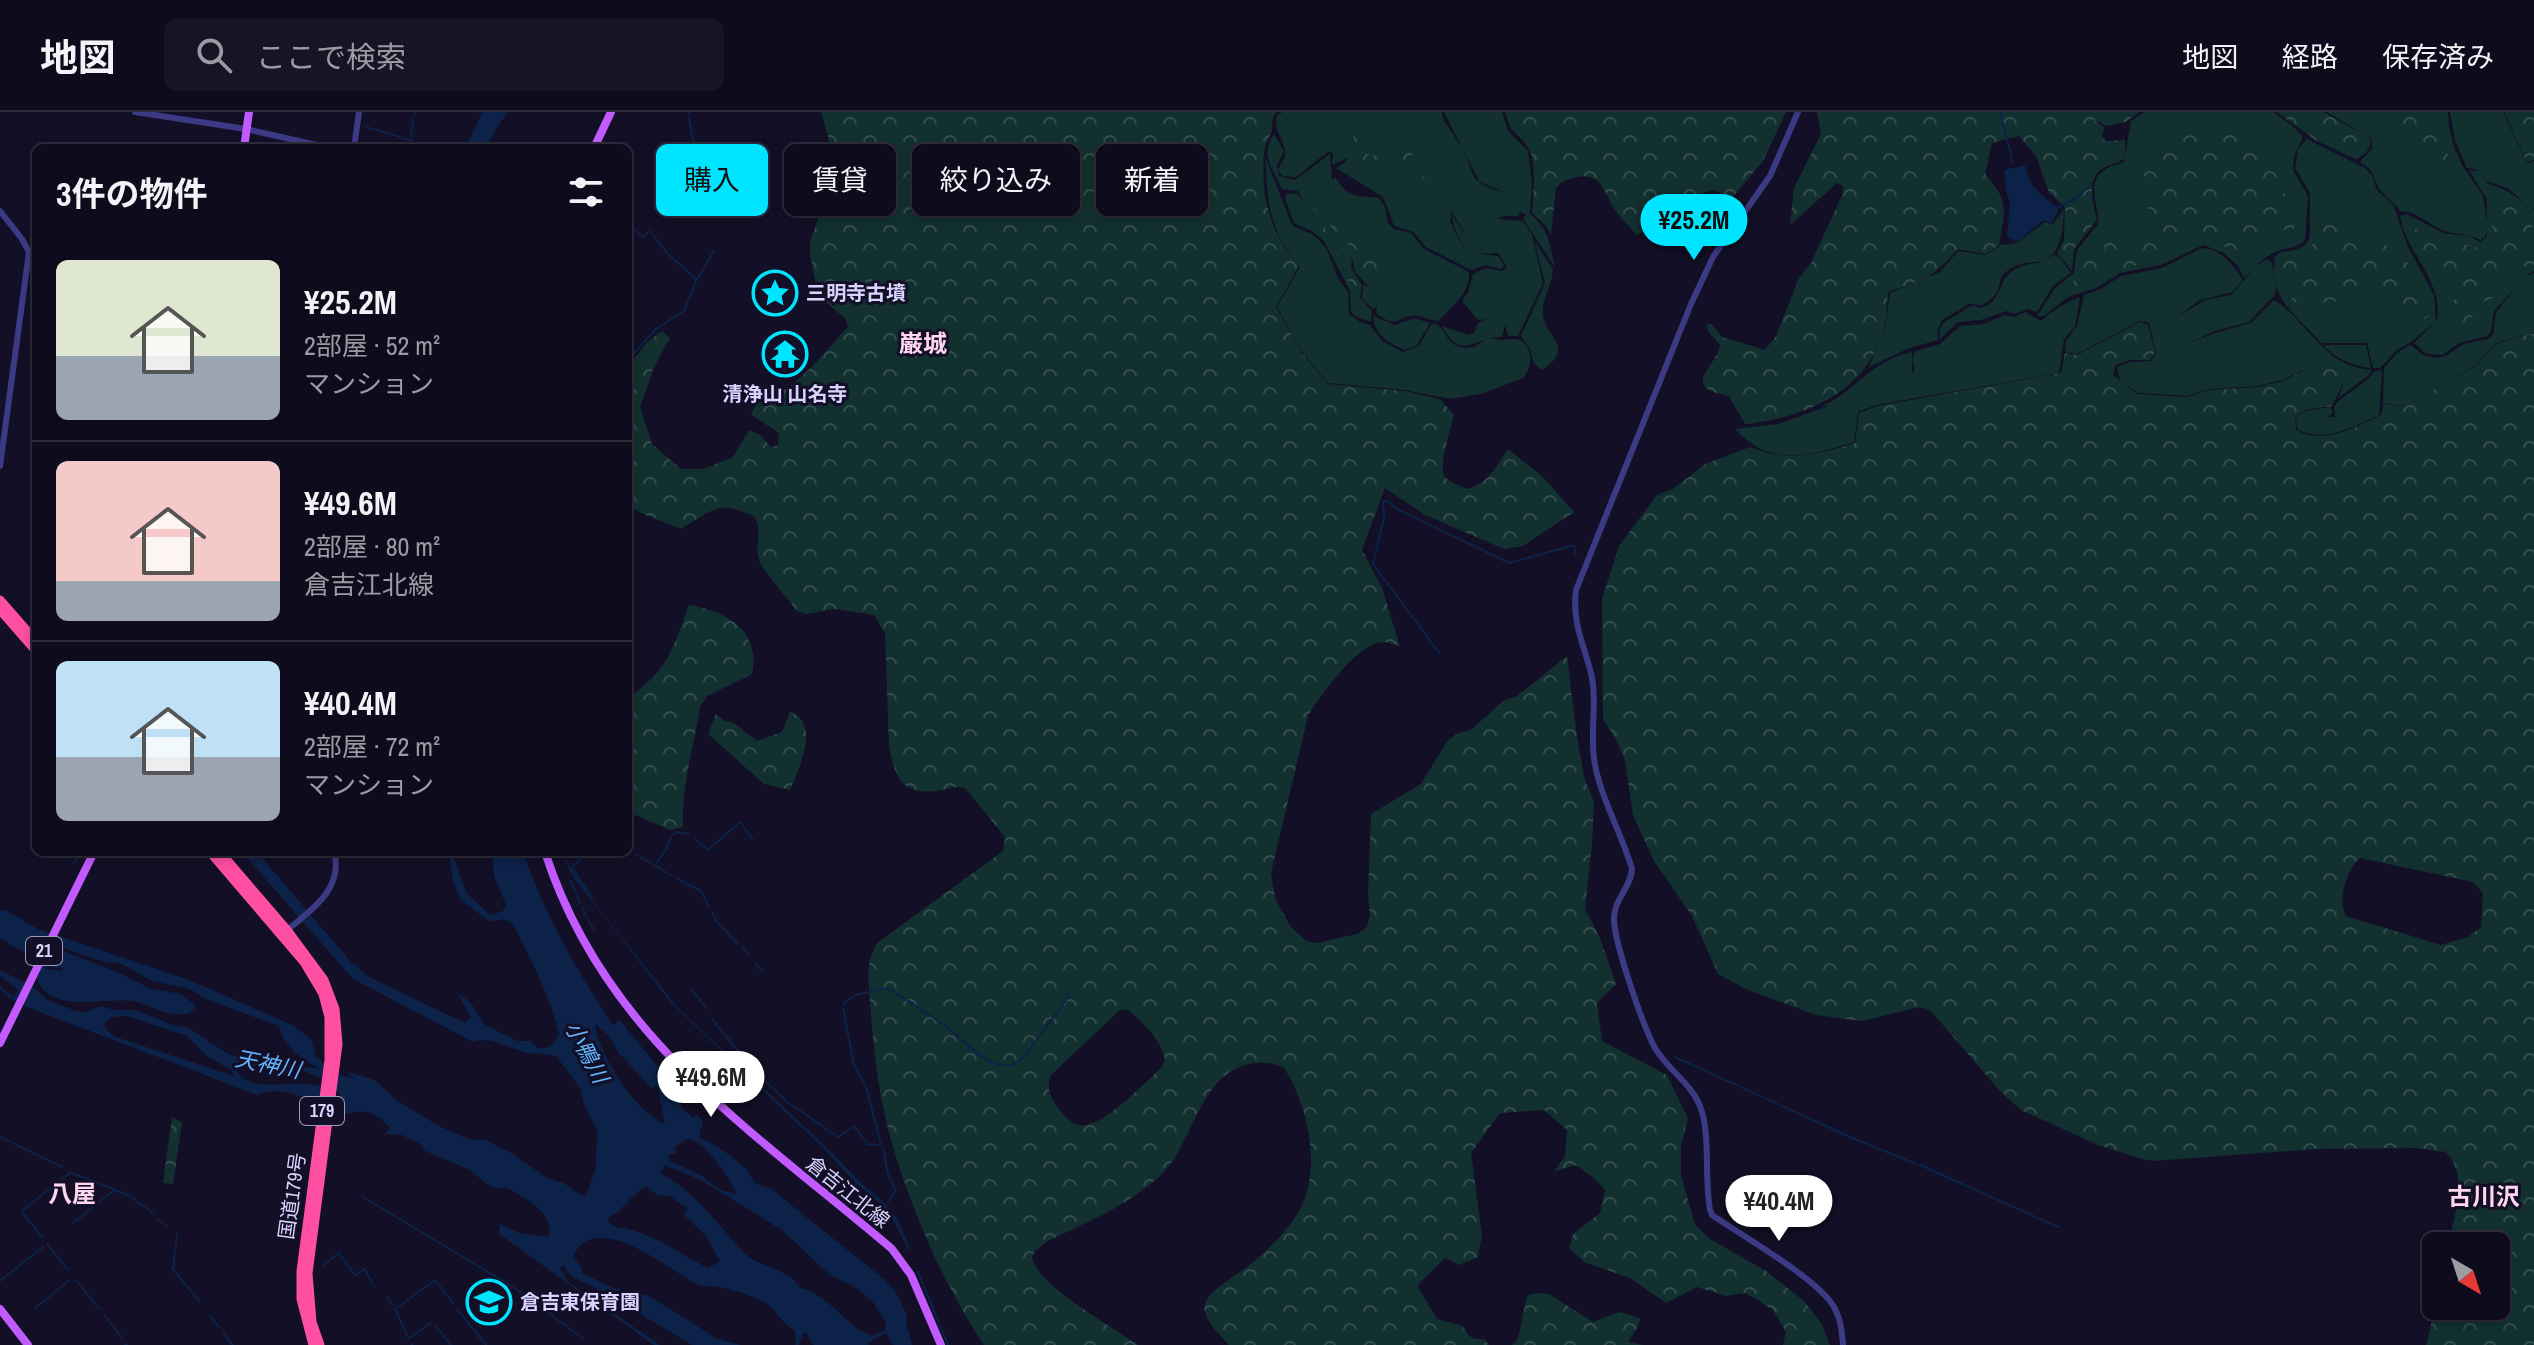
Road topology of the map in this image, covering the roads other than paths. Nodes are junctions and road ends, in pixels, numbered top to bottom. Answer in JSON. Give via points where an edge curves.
{"nodes":[{"id":1,"x":135,"y":112,"type":"edge"},
{"id":2,"x":249,"y":112,"type":"edge"},
{"id":3,"x":359,"y":112,"type":"edge"},
{"id":4,"x":611,"y":112,"type":"edge"},
{"id":5,"x":1798,"y":112,"type":"edge"},
{"id":6,"x":246,"y":129,"type":"junction"},
{"id":7,"x":244,"y":144,"type":"edge"},
{"id":8,"x":312,"y":144,"type":"edge"},
{"id":9,"x":355,"y":144,"type":"edge"},
{"id":10,"x":596,"y":144,"type":"edge"},
{"id":11,"x":0,"y":211,"type":"edge"},
{"id":12,"x":0,"y":466,"type":"edge"},
{"id":13,"x":0,"y":600,"type":"edge"},
{"id":14,"x":0,"y":610,"type":"edge"},
{"id":15,"x":32,"y":636,"type":"edge"},
{"id":16,"x":32,"y":646,"type":"edge"},
{"id":17,"x":92,"y":856,"type":"edge"},
{"id":18,"x":221,"y":856,"type":"edge"},
{"id":19,"x":334,"y":856,"type":"edge"},
{"id":20,"x":547,"y":856,"type":"edge"},
{"id":21,"x":287,"y":930,"type":"junction"},
{"id":22,"x":0,"y":1042,"type":"edge"},
{"id":23,"x":0,"y":1309,"type":"edge"},
{"id":24,"x":317,"y":1343,"type":"edge"},
{"id":25,"x":28,"y":1345,"type":"edge"},
{"id":26,"x":941,"y":1345,"type":"edge"},
{"id":27,"x":1843,"y":1345,"type":"edge"}],
"edges":[{"from":1,"to":6,"type":"street"},
{"from":2,"to":6,"type":"main road"},
{"from":3,"to":9,"type":"street"},
{"from":4,"to":10,"type":"main road"},
{"from":5,"to":27,"type":"street","via":[[1770,176],[1713,257],[1696,292],[1576,590],[1574,608],[1592,676],[1595,768],[1632,869],[1614,924],[1646,1028],[1703,1114],[1710,1210],[1829,1299],[1840,1320]]},
{"from":6,"to":7,"type":"main road"},
{"from":6,"to":8,"type":"street"},
{"from":11,"to":12,"type":"street","via":[[29,252]]},
{"from":13,"to":15,"type":"highway"},
{"from":14,"to":16,"type":"highway"},
{"from":17,"to":22,"type":"main road","number":"21"},
{"from":18,"to":21,"type":"highway","name":"国道179号","number":"179"},
{"from":19,"to":21,"type":"street","via":[[335,878],[327,892]]},
{"from":20,"to":26,"type":"main road","name":"倉吉江北線","via":[[585,943],[625,1006],[725,1110],[892,1249],[911,1275]]},
{"from":21,"to":24,"type":"highway","name":"国道179号","number":"179","via":[[328,996],[331,1040],[301,1271],[305,1322]]},
{"from":23,"to":25,"type":"main road"}]}
